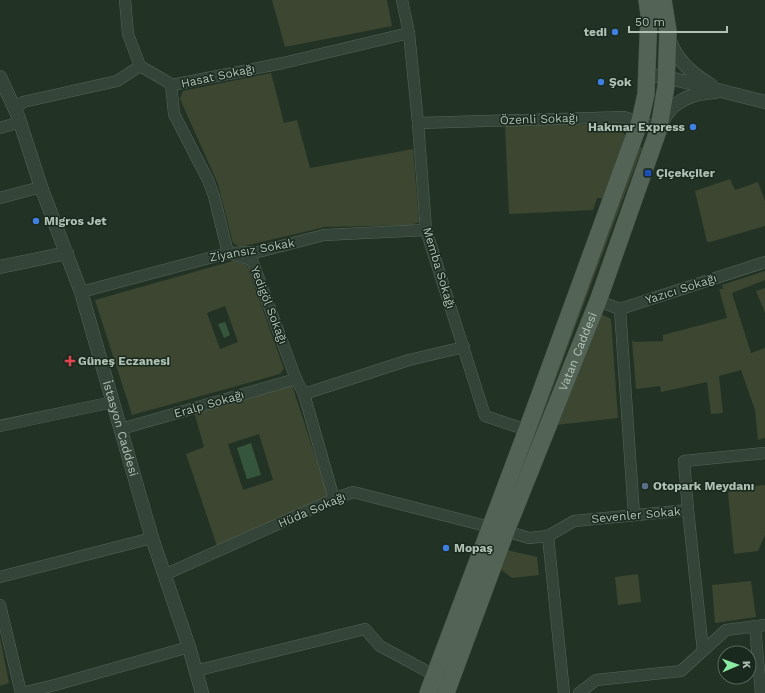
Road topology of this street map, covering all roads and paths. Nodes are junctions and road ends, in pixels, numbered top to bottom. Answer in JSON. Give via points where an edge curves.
{"nodes":[{"id":1,"x":125,"y":0,"type":"edge"},
{"id":2,"x":402,"y":0,"type":"edge"},
{"id":3,"x":646,"y":0,"type":"edge"},
{"id":4,"x":663,"y":0,"type":"edge"},
{"id":5,"x":668,"y":31,"type":"junction"},
{"id":6,"x":409,"y":33,"type":"junction"},
{"id":7,"x":140,"y":66,"type":"junction"},
{"id":8,"x":647,"y":75,"type":"junction"},
{"id":9,"x":0,"y":77,"type":"edge"},
{"id":10,"x":666,"y":77,"type":"junction"},
{"id":11,"x":171,"y":84,"type":"junction"},
{"id":12,"x":731,"y":93,"type":"junction"},
{"id":13,"x":765,"y":102,"type":"edge"},
{"id":14,"x":15,"y":109,"type":"junction"},
{"id":15,"x":640,"y":121,"type":"junction"},
{"id":16,"x":20,"y":122,"type":"junction"},
{"id":17,"x":418,"y":123,"type":"junction"},
{"id":18,"x":0,"y":128,"type":"edge"},
{"id":19,"x":659,"y":128,"type":"junction"},
{"id":20,"x":41,"y":187,"type":"junction"},
{"id":21,"x":0,"y":198,"type":"edge"},
{"id":22,"x":426,"y":230,"type":"junction"},
{"id":23,"x":67,"y":253,"type":"junction"},
{"id":24,"x":228,"y":253,"type":"junction"},
{"id":25,"x":765,"y":262,"type":"edge"},
{"id":26,"x":0,"y":267,"type":"edge"},
{"id":27,"x":81,"y":292,"type":"junction"},
{"id":28,"x":598,"y":301,"type":"junction"},
{"id":29,"x":620,"y":309,"type":"junction"},
{"id":30,"x":464,"y":347,"type":"junction"},
{"id":31,"x":296,"y":379,"type":"junction"},
{"id":32,"x":304,"y":394,"type":"junction"},
{"id":33,"x":113,"y":402,"type":"junction"},
{"id":34,"x":0,"y":426,"type":"edge"},
{"id":35,"x":121,"y":429,"type":"junction"},
{"id":36,"x":527,"y":430,"type":"junction"},
{"id":37,"x":765,"y":453,"type":"edge"},
{"id":38,"x":334,"y":499,"type":"junction"},
{"id":39,"x":688,"y":510,"type":"junction"},
{"id":40,"x":634,"y":515,"type":"junction"},
{"id":41,"x":498,"y":529,"type":"junction"},
{"id":42,"x":548,"y":536,"type":"junction"},
{"id":43,"x":152,"y":538,"type":"junction"},
{"id":44,"x":164,"y":575,"type":"junction"},
{"id":45,"x":0,"y":577,"type":"edge"},
{"id":46,"x":0,"y":605,"type":"edge"},
{"id":47,"x":760,"y":625,"type":"edge"},
{"id":48,"x":189,"y":647,"type":"junction"},
{"id":49,"x":703,"y":651,"type":"junction"},
{"id":50,"x":195,"y":671,"type":"junction"},
{"id":51,"x":434,"y":675,"type":"junction"},
{"id":52,"x":21,"y":693,"type":"edge"},
{"id":53,"x":202,"y":693,"type":"edge"},
{"id":54,"x":428,"y":693,"type":"edge"},
{"id":55,"x":446,"y":693,"type":"edge"},
{"id":56,"x":564,"y":693,"type":"edge"},
{"id":57,"x":579,"y":693,"type":"edge"},
{"id":58,"x":761,"y":693,"type":"edge"}],
"edges":[{"from":1,"to":7,"type":"street","via":[[128,34]]},
{"from":2,"to":6,"type":"street","name":"Memba Sokağı"},
{"from":3,"to":8,"type":"main road","name":"Vatan Caddesi","via":[[649,14]]},
{"from":4,"to":5,"type":"main road","name":"Vatan Caddesi"},
{"from":5,"to":10,"type":"main road","name":"Vatan Caddesi"},
{"from":5,"to":12,"type":"street","via":[[676,54],[688,68],[712,86]]},
{"from":6,"to":11,"type":"street","name":"Hasat Sokağı"},
{"from":6,"to":17,"type":"street","name":"Memba Sokağı"},
{"from":7,"to":11,"type":"street","name":"Hasat Sokağı"},
{"from":7,"to":14,"type":"street","via":[[117,81],[23,102]]},
{"from":8,"to":10,"type":"street"},
{"from":8,"to":15,"type":"main road","name":"Vatan Caddesi"},
{"from":9,"to":14,"type":"street","name":"İstasyon Caddesi"},
{"from":10,"to":12,"type":"street"},
{"from":10,"to":19,"type":"main road","name":"Vatan Caddesi"},
{"from":11,"to":24,"type":"street","via":[[174,114],[208,180]]},
{"from":12,"to":13,"type":"street"},
{"from":12,"to":19,"type":"street","via":[[707,93],[684,99],[668,110]]},
{"from":14,"to":16,"type":"street","name":"İstasyon Caddesi"},
{"from":15,"to":17,"type":"street","name":"Özenli Sokağı","via":[[624,117]]},
{"from":15,"to":19,"type":"street","name":"Özenli Sokağı"},
{"from":15,"to":36,"type":"main road","name":"Vatan Caddesi"},
{"from":16,"to":18,"type":"street"},
{"from":16,"to":20,"type":"street","name":"İstasyon Caddesi"},
{"from":17,"to":22,"type":"street","name":"Memba Sokağı"},
{"from":19,"to":28,"type":"main road","name":"Vatan Caddesi"},
{"from":20,"to":21,"type":"street"},
{"from":20,"to":23,"type":"street","name":"İstasyon Caddesi"},
{"from":22,"to":24,"type":"street","name":"Ziyansız Sokak","via":[[324,235],[258,252]]},
{"from":22,"to":30,"type":"street","name":"Memba Sokağı"},
{"from":23,"to":26,"type":"street"},
{"from":23,"to":27,"type":"street","name":"İstasyon Caddesi"},
{"from":24,"to":27,"type":"street","name":"Ziyansız Sokak"},
{"from":24,"to":31,"type":"street","name":"Yedigöl Sokağı","via":[[252,260]]},
{"from":25,"to":29,"type":"street","name":"Yazıcı Sokağı"},
{"from":27,"to":33,"type":"street","name":"İstasyon Caddesi"},
{"from":28,"to":29,"type":"street"},
{"from":28,"to":41,"type":"main road","name":"Vatan Caddesi"},
{"from":29,"to":40,"type":"street"},
{"from":30,"to":32,"type":"street","via":[[409,360]]},
{"from":30,"to":36,"type":"street","name":"Memba Sokağı","via":[[485,416]]},
{"from":31,"to":32,"type":"street","name":"Yedigöl Sokağı"},
{"from":31,"to":35,"type":"street","name":"Eralp Sokağı"},
{"from":32,"to":38,"type":"street","name":"Yedigöl Sokağı"},
{"from":33,"to":34,"type":"street"},
{"from":33,"to":35,"type":"street","name":"İstasyon Caddesi"},
{"from":35,"to":43,"type":"street","name":"İstasyon Caddesi"},
{"from":36,"to":41,"type":"main road","name":"Vatan Caddesi"},
{"from":37,"to":39,"type":"street","name":"Sevenler Sokak","via":[[684,461]]},
{"from":38,"to":41,"type":"street","name":"Hüda Sokağı","via":[[354,492]]},
{"from":38,"to":44,"type":"street","name":"Hüda Sokağı"},
{"from":39,"to":40,"type":"street","name":"Sevenler Sokak"},
{"from":39,"to":49,"type":"street"},
{"from":40,"to":42,"type":"street","name":"Sevenler Sokak","via":[[574,521]]},
{"from":41,"to":42,"type":"street","name":"Sevenler Sokak","via":[[529,538]]},
{"from":41,"to":51,"type":"main road","name":"Vatan Caddesi"},
{"from":41,"to":55,"type":"main road","name":"Vatan Caddesi"},
{"from":42,"to":56,"type":"street"},
{"from":43,"to":44,"type":"street","name":"İstasyon Caddesi"},
{"from":43,"to":45,"type":"street"},
{"from":44,"to":48,"type":"street","name":"İstasyon Caddesi"},
{"from":46,"to":52,"type":"street"},
{"from":47,"to":49,"type":"street","via":[[726,630]]},
{"from":47,"to":58,"type":"street"},
{"from":48,"to":50,"type":"street","name":"İstasyon Caddesi"},
{"from":48,"to":52,"type":"street"},
{"from":49,"to":57,"type":"street","via":[[681,671],[596,680]]},
{"from":50,"to":51,"type":"street","via":[[366,629],[380,646]]},
{"from":50,"to":53,"type":"street","name":"İstasyon Caddesi"},
{"from":51,"to":54,"type":"main road","name":"Vatan Caddesi"}]}
